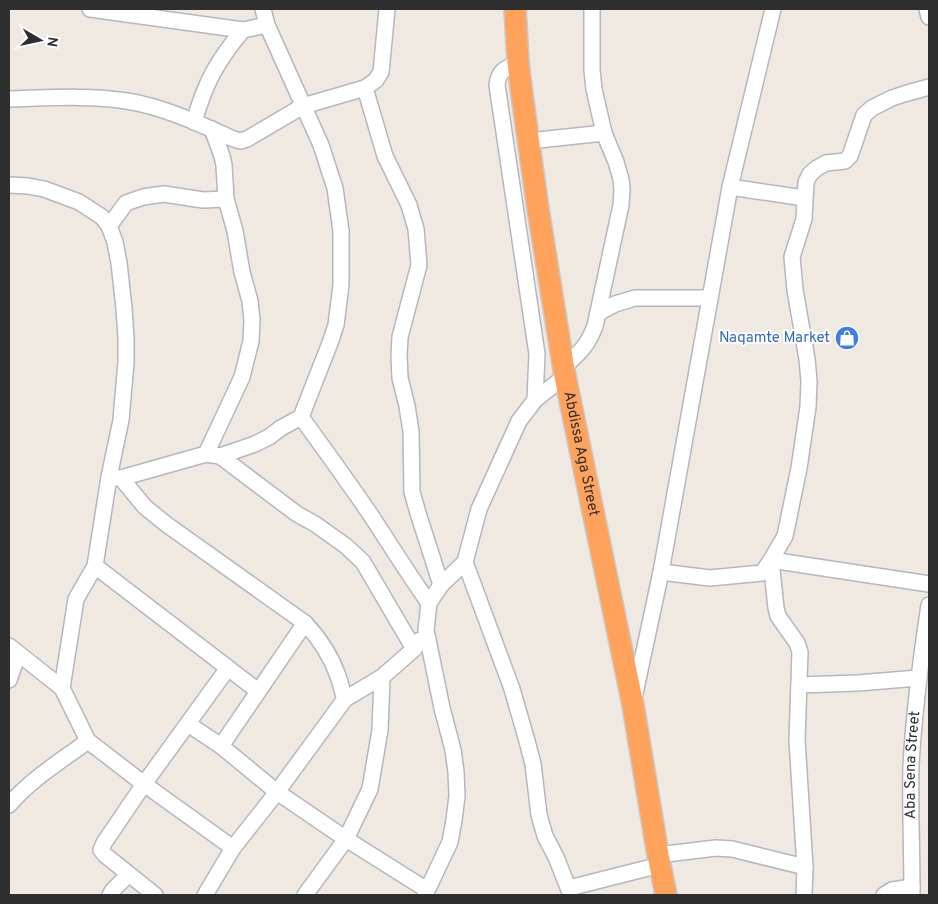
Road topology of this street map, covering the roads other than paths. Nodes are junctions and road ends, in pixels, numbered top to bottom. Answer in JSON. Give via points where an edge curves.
{"nodes":[{"id":1,"x":90,"y":9,"type":"edge"},
{"id":2,"x":263,"y":9,"type":"edge"},
{"id":3,"x":387,"y":9,"type":"edge"},
{"id":4,"x":515,"y":9,"type":"edge"},
{"id":5,"x":592,"y":9,"type":"edge"},
{"id":6,"x":773,"y":9,"type":"edge"},
{"id":7,"x":267,"y":25,"type":"junction"},
{"id":8,"x":243,"y":30,"type":"junction"},
{"id":9,"x":518,"y":62,"type":"junction"},
{"id":10,"x":929,"y":87,"type":"edge"},
{"id":11,"x":365,"y":88,"type":"junction"},
{"id":12,"x":9,"y":100,"type":"edge"},
{"id":13,"x":303,"y":106,"type":"junction"},
{"id":14,"x":194,"y":122,"type":"junction"},
{"id":15,"x":212,"y":130,"type":"junction"},
{"id":16,"x":604,"y":133,"type":"junction"},
{"id":17,"x":529,"y":142,"type":"junction"},
{"id":18,"x":9,"y":185,"type":"edge"},
{"id":19,"x":730,"y":187,"type":"junction"},
{"id":20,"x":804,"y":198,"type":"junction"},
{"id":21,"x":226,"y":199,"type":"junction"},
{"id":22,"x":109,"y":226,"type":"junction"},
{"id":23,"x":710,"y":298,"type":"junction"},
{"id":24,"x":598,"y":313,"type":"junction"},
{"id":25,"x":564,"y":371,"type":"junction"},
{"id":26,"x":535,"y":400,"type":"junction"},
{"id":27,"x":301,"y":417,"type":"junction"},
{"id":28,"x":213,"y":455,"type":"junction"},
{"id":29,"x":115,"y":478,"type":"junction"},
{"id":30,"x":771,"y":560,"type":"junction"},
{"id":31,"x":464,"y":562,"type":"junction"},
{"id":32,"x":94,"y":566,"type":"junction"},
{"id":33,"x":661,"y":572,"type":"junction"},
{"id":34,"x":929,"y":584,"type":"edge"},
{"id":35,"x":441,"y":585,"type":"junction"},
{"id":36,"x":429,"y":603,"type":"junction"},
{"id":37,"x":929,"y":605,"type":"edge"},
{"id":38,"x":305,"y":623,"type":"junction"},
{"id":39,"x":426,"y":630,"type":"junction"},
{"id":40,"x":414,"y":649,"type":"junction"},
{"id":41,"x":14,"y":650,"type":"edge"},
{"id":42,"x":228,"y":668,"type":"junction"},
{"id":43,"x":382,"y":677,"type":"junction"},
{"id":44,"x":918,"y":678,"type":"junction"},
{"id":45,"x":9,"y":680,"type":"edge"},
{"id":46,"x":799,"y":685,"type":"junction"},
{"id":47,"x":62,"y":688,"type":"junction"},
{"id":48,"x":258,"y":691,"type":"junction"},
{"id":49,"x":345,"y":699,"type":"junction"},
{"id":50,"x":633,"y":705,"type":"junction"},
{"id":51,"x":188,"y":724,"type":"junction"},
{"id":52,"x":88,"y":741,"type":"junction"},
{"id":53,"x":221,"y":746,"type":"junction"},
{"id":54,"x":144,"y":784,"type":"junction"},
{"id":55,"x":277,"y":792,"type":"junction"},
{"id":56,"x":9,"y":805,"type":"edge"},
{"id":57,"x":346,"y":839,"type":"junction"},
{"id":58,"x":233,"y":848,"type":"junction"},
{"id":59,"x":659,"y":860,"type":"junction"},
{"id":60,"x":805,"y":868,"type":"junction"},
{"id":61,"x":128,"y":875,"type":"junction"},
{"id":62,"x":570,"y":891,"type":"edge"},
{"id":63,"x":912,"y":891,"type":"edge"},
{"id":64,"x":111,"y":893,"type":"edge"},
{"id":65,"x":426,"y":893,"type":"edge"},
{"id":66,"x":96,"y":895,"type":"edge"},
{"id":67,"x":155,"y":895,"type":"edge"},
{"id":68,"x":205,"y":895,"type":"edge"},
{"id":69,"x":305,"y":895,"type":"edge"},
{"id":70,"x":666,"y":895,"type":"edge"},
{"id":71,"x":804,"y":895,"type":"edge"},
{"id":72,"x":884,"y":895,"type":"edge"}],
"edges":[{"from":1,"to":8,"type":"street"},
{"from":2,"to":7,"type":"street"},
{"from":3,"to":11,"type":"street","via":[[381,72]]},
{"from":4,"to":9,"type":"highway","name":"Abdissa Aga Street"},
{"from":5,"to":16,"type":"street","via":[[592,70]]},
{"from":6,"to":19,"type":"street"},
{"from":7,"to":8,"type":"street"},
{"from":7,"to":13,"type":"street"},
{"from":8,"to":14,"type":"street","via":[[217,63]]},
{"from":9,"to":17,"type":"highway","name":"Abdissa Aga Street"},
{"from":9,"to":26,"type":"street","via":[[501,72],[497,85],[537,354]]},
{"from":10,"to":20,"type":"street","via":[[892,98],[864,115],[850,156],[845,161],[826,163],[816,168],[806,182]]},
{"from":11,"to":13,"type":"street"},
{"from":11,"to":35,"type":"street","via":[[385,156],[409,204],[416,229],[419,265],[400,337],[400,378],[410,431],[412,492]]},
{"from":12,"to":14,"type":"street","via":[[80,98],[126,101],[155,107]]},
{"from":13,"to":15,"type":"street","via":[[248,139],[240,141]]},
{"from":13,"to":27,"type":"street","via":[[321,145],[335,188],[342,231],[342,256],[336,324]]},
{"from":14,"to":15,"type":"street"},
{"from":15,"to":21,"type":"street","via":[[224,165]]},
{"from":16,"to":17,"type":"street"},
{"from":16,"to":24,"type":"street","via":[[616,162],[622,190]]},
{"from":17,"to":25,"type":"highway","name":"Abdissa Aga Street"},
{"from":18,"to":22,"type":"street","via":[[44,189],[79,202],[102,217]]},
{"from":19,"to":20,"type":"street"},
{"from":19,"to":23,"type":"street"},
{"from":20,"to":30,"type":"street","via":[[804,219],[792,257],[807,360],[808,407],[785,536]]},
{"from":21,"to":22,"type":"street","via":[[202,200],[164,194],[143,197],[126,203]]},
{"from":21,"to":28,"type":"street","via":[[250,301],[251,341],[240,384]]},
{"from":22,"to":29,"type":"street","via":[[119,263],[126,338]]},
{"from":23,"to":24,"type":"street","via":[[635,298]]},
{"from":23,"to":33,"type":"street"},
{"from":24,"to":25,"type":"street","via":[[590,339]]},
{"from":25,"to":26,"type":"street"},
{"from":25,"to":50,"type":"highway","name":"Abdissa Aga Street"},
{"from":26,"to":31,"type":"street","via":[[519,421],[479,509]]},
{"from":27,"to":28,"type":"street","via":[[254,444]]},
{"from":27,"to":36,"type":"street"},
{"from":28,"to":29,"type":"street"},
{"from":28,"to":40,"type":"street","via":[[355,554],[363,562]]},
{"from":29,"to":32,"type":"street"},
{"from":29,"to":38,"type":"street","via":[[166,524]]},
{"from":30,"to":33,"type":"street","via":[[762,573],[747,575],[710,578]]},
{"from":30,"to":34,"type":"street"},
{"from":30,"to":46,"type":"street","via":[[778,616],[800,652]]},
{"from":31,"to":35,"type":"street"},
{"from":31,"to":62,"type":"street","via":[[512,689],[533,764],[545,836]]},
{"from":32,"to":42,"type":"street"},
{"from":32,"to":47,"type":"street","via":[[76,599]]},
{"from":33,"to":50,"type":"street"},
{"from":35,"to":36,"type":"street"},
{"from":36,"to":39,"type":"street"},
{"from":37,"to":44,"type":"street","name":"Aba Sena Street"},
{"from":38,"to":48,"type":"street"},
{"from":38,"to":49,"type":"street","via":[[325,650]]},
{"from":39,"to":40,"type":"street"},
{"from":39,"to":65,"type":"street","via":[[453,750],[457,796],[450,842]]},
{"from":40,"to":43,"type":"street"},
{"from":41,"to":45,"type":"street"},
{"from":41,"to":47,"type":"street"},
{"from":42,"to":48,"type":"street"},
{"from":42,"to":51,"type":"street"},
{"from":43,"to":49,"type":"street"},
{"from":43,"to":57,"type":"street","via":[[380,730],[370,789]]},
{"from":44,"to":46,"type":"street"},
{"from":44,"to":63,"type":"street","name":"Aba Sena Street","via":[[911,766]]},
{"from":46,"to":60,"type":"street","via":[[797,740]]},
{"from":47,"to":52,"type":"street"},
{"from":48,"to":53,"type":"street"},
{"from":49,"to":55,"type":"street"},
{"from":50,"to":59,"type":"highway","name":"Abdissa Aga Street"},
{"from":51,"to":53,"type":"street"},
{"from":51,"to":54,"type":"street"},
{"from":52,"to":54,"type":"street"},
{"from":52,"to":56,"type":"street","via":[[32,783]]},
{"from":53,"to":55,"type":"street"},
{"from":54,"to":58,"type":"street"},
{"from":54,"to":61,"type":"street","via":[[104,842],[102,850]]},
{"from":55,"to":57,"type":"street"},
{"from":55,"to":58,"type":"street"},
{"from":57,"to":65,"type":"street"},
{"from":57,"to":69,"type":"street"},
{"from":58,"to":68,"type":"street"},
{"from":59,"to":60,"type":"street","via":[[716,848],[732,849]]},
{"from":59,"to":62,"type":"street"},
{"from":59,"to":70,"type":"highway","name":"Abdissa Aga Street"},
{"from":60,"to":71,"type":"street"},
{"from":61,"to":64,"type":"street"},
{"from":61,"to":67,"type":"street"},
{"from":63,"to":72,"type":"street","via":[[892,890]]},
{"from":64,"to":66,"type":"street"}]}
